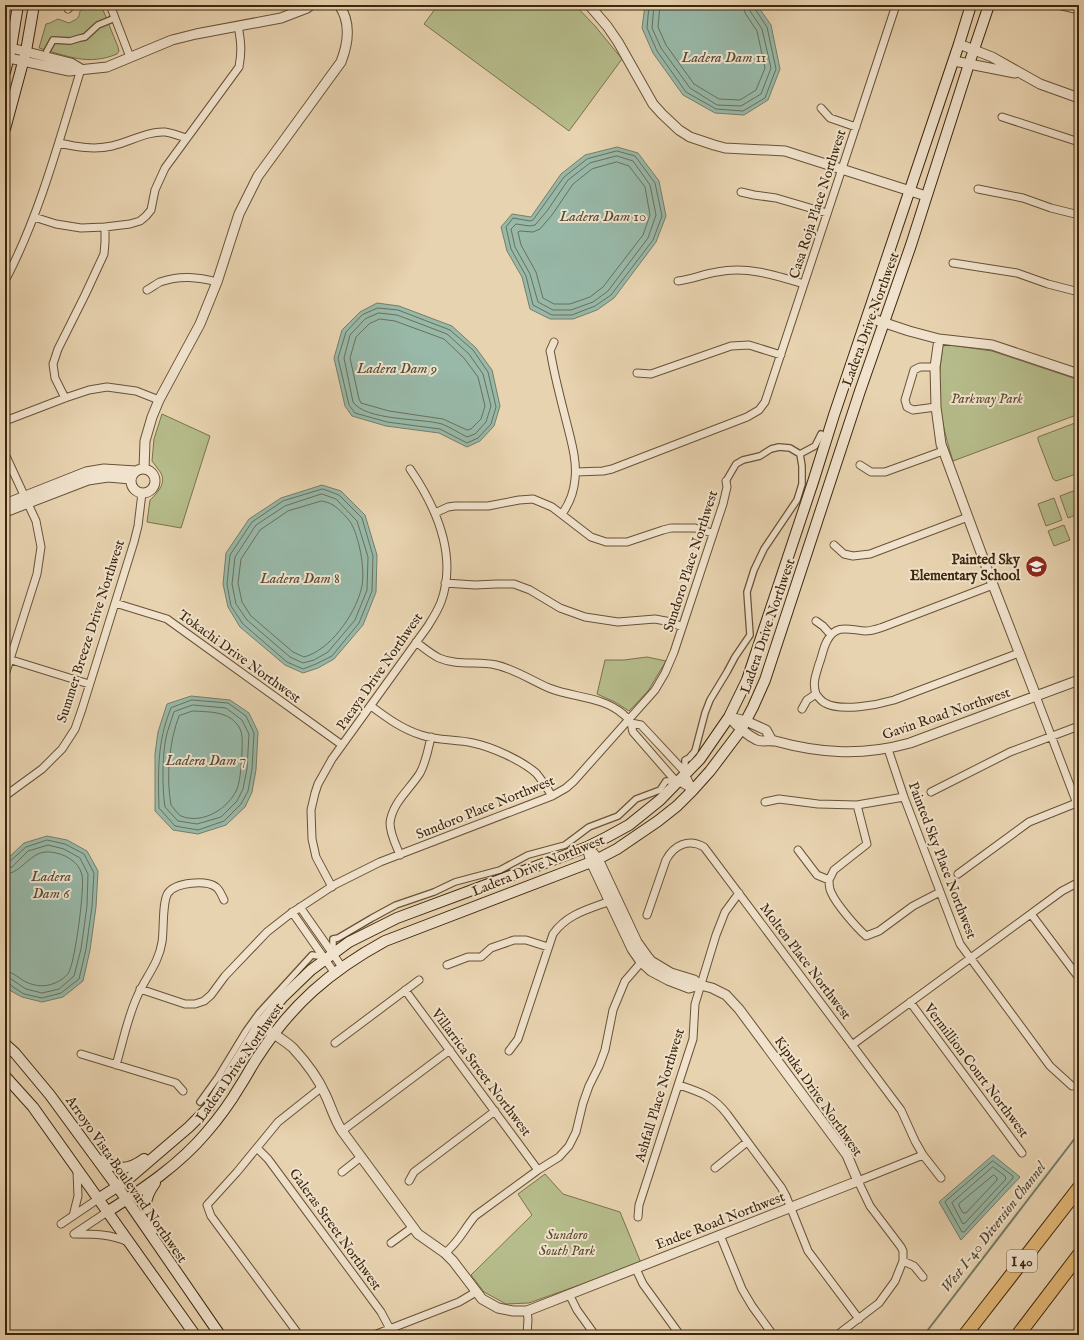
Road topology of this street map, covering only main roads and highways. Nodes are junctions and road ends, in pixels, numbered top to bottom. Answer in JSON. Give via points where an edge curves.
{"nodes":[{"id":1,"x":18,"y":5,"type":"edge"},
{"id":2,"x":34,"y":5,"type":"edge"},
{"id":3,"x":971,"y":5,"type":"edge"},
{"id":4,"x":989,"y":5,"type":"edge"},
{"id":5,"x":5,"y":72,"type":"edge"},
{"id":6,"x":5,"y":129,"type":"edge"},
{"id":7,"x":5,"y":1044,"type":"edge"},
{"id":8,"x":5,"y":1076,"type":"edge"},
{"id":9,"x":171,"y":1143,"type":"junction"},
{"id":10,"x":96,"y":1159,"type":"junction"},
{"id":11,"x":162,"y":1174,"type":"junction"},
{"id":12,"x":117,"y":1187,"type":"junction"},
{"id":13,"x":1079,"y":1188,"type":"edge"},
{"id":14,"x":98,"y":1200,"type":"junction"},
{"id":15,"x":127,"y":1200,"type":"junction"},
{"id":16,"x":108,"y":1212,"type":"junction"},
{"id":17,"x":1079,"y":1254,"type":"edge"},
{"id":18,"x":174,"y":1269,"type":"junction"},
{"id":19,"x":195,"y":1335,"type":"edge"},
{"id":20,"x":220,"y":1335,"type":"edge"},
{"id":21,"x":966,"y":1335,"type":"edge"},
{"id":22,"x":1018,"y":1335,"type":"edge"}],
"edges":[{"from":1,"to":5,"type":"main road"},
{"from":2,"to":6,"type":"main road","via":[[25,56]]},
{"from":3,"to":9,"type":"main road","name":"Ladera Drive Northwest","via":[[747,680],[728,717],[700,759],[680,776],[660,800],[629,825],[587,847],[396,918],[327,954],[288,992],[259,1026],[208,1108]]},
{"from":4,"to":11,"type":"main road","name":"Ladera Drive Northwest","via":[[765,680],[743,726],[710,771],[677,806],[617,849],[385,941],[358,955],[338,970],[308,994],[289,1014],[256,1058],[241,1086],[217,1120],[192,1148]]},
{"from":7,"to":10,"type":"main road","name":"Arroyo Vista Boulevard Northwest","via":[[16,1053],[50,1095]]},
{"from":8,"to":14,"type":"main road","via":[[33,1107]]},
{"from":9,"to":10,"type":"main road","via":[[125,1169],[113,1167]]},
{"from":9,"to":12,"type":"main road","name":"Ladera Drive Northwest"},
{"from":10,"to":12,"type":"main road","name":"Arroyo Vista Boulevard Northwest"},
{"from":11,"to":15,"type":"main road","name":"Ladera Drive Northwest"},
{"from":11,"to":18,"type":"main road","via":[[148,1193],[145,1206],[147,1219],[172,1258]]},
{"from":12,"to":14,"type":"main road","name":"Ladera Drive Northwest"},
{"from":12,"to":15,"type":"main road","name":"Arroyo Vista Boulevard Northwest"},
{"from":13,"to":21,"type":"highway","number":"I 40"},
{"from":14,"to":16,"type":"main road"},
{"from":15,"to":16,"type":"main road","name":"Ladera Drive Northwest"},
{"from":15,"to":18,"type":"main road","name":"Arroyo Vista Boulevard Northwest"},
{"from":16,"to":19,"type":"main road"},
{"from":17,"to":22,"type":"highway"},
{"from":18,"to":20,"type":"main road","name":"Arroyo Vista Boulevard Northwest"}]}
